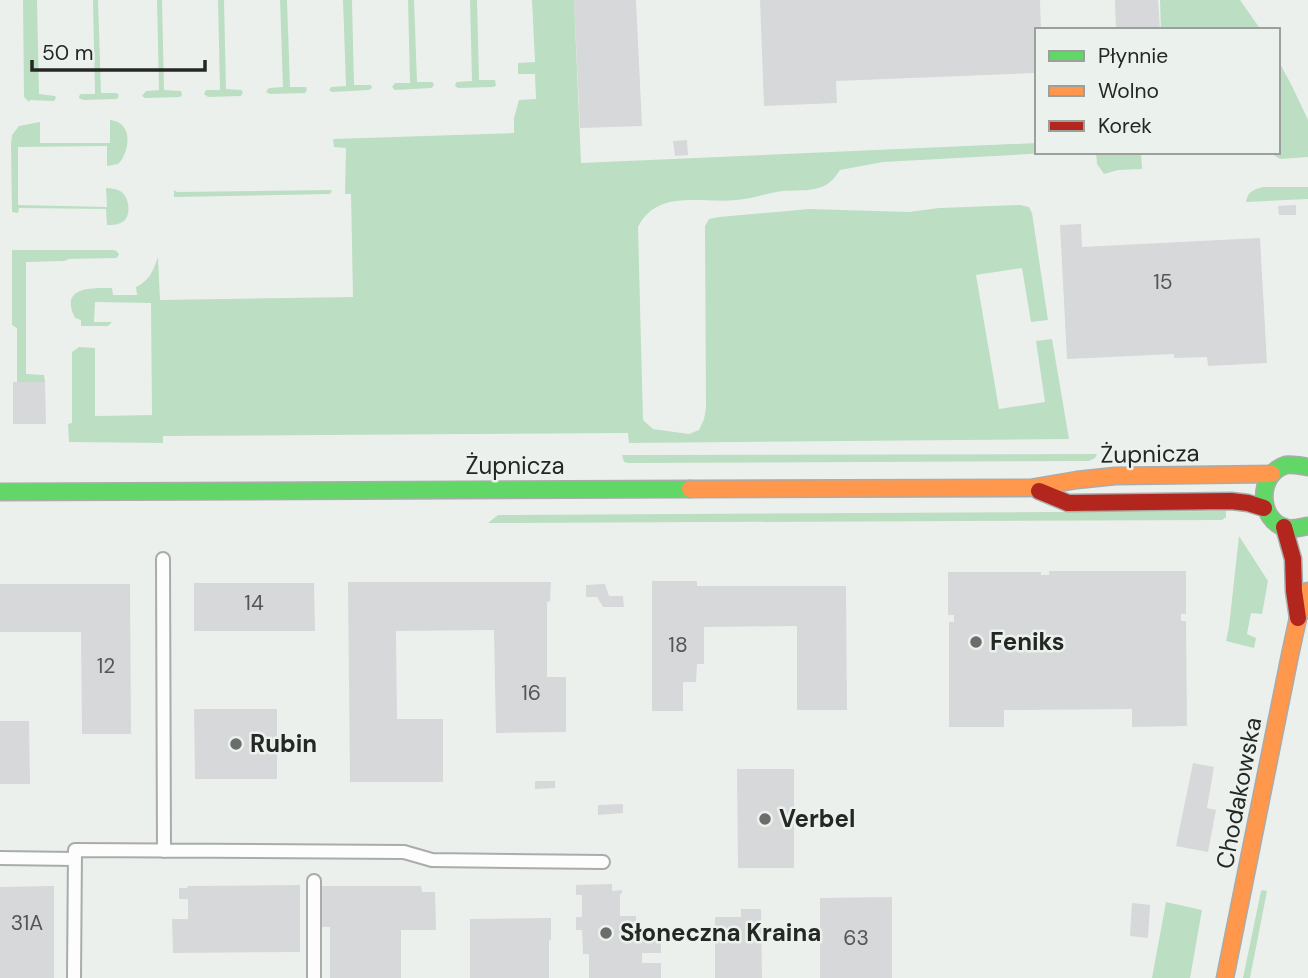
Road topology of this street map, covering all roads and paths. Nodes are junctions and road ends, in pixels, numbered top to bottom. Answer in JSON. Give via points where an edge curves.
{"nodes":[{"id":1,"x":1308,"y":467,"type":"edge"},
{"id":2,"x":1272,"y":474,"type":"junction"},
{"id":3,"x":1030,"y":488,"type":"junction"},
{"id":4,"x":0,"y":492,"type":"edge"},
{"id":5,"x":1264,"y":508,"type":"junction"},
{"id":6,"x":1308,"y":526,"type":"edge"},
{"id":7,"x":1284,"y":527,"type":"junction"},
{"id":8,"x":163,"y":559,"type":"dead end"},
{"id":9,"x":1308,"y":592,"type":"edge"},
{"id":10,"x":1298,"y":618,"type":"junction"},
{"id":11,"x":164,"y":851,"type":"junction"},
{"id":12,"x":0,"y":858,"type":"edge"},
{"id":13,"x":75,"y":859,"type":"junction"},
{"id":14,"x":603,"y":862,"type":"dead end"},
{"id":15,"x":314,"y":881,"type":"dead end"},
{"id":16,"x":74,"y":978,"type":"edge"},
{"id":17,"x":314,"y":978,"type":"edge"},
{"id":18,"x":1225,"y":978,"type":"edge"}],
"edges":[{"from":1,"to":2,"type":"street","name":"Żupnicza","via":[[1289,465]]},
{"from":2,"to":3,"type":"street","name":"Żupnicza","via":[[1115,476]]},
{"from":2,"to":5,"type":"street","via":[[1263,490]]},
{"from":3,"to":4,"type":"street","name":"Żupnicza"},
{"from":3,"to":5,"type":"street","name":"Żupnicza","via":[[1068,503],[1231,501]]},
{"from":5,"to":7,"type":"street"},
{"from":6,"to":7,"type":"street"},
{"from":7,"to":10,"type":"street","name":"Chodakowska","via":[[1293,559]]},
{"from":8,"to":11,"type":"lane"},
{"from":9,"to":10,"type":"street","name":"Chodakowska"},
{"from":10,"to":18,"type":"street","name":"Chodakowska"},
{"from":11,"to":13,"type":"lane","via":[[75,850]]},
{"from":11,"to":14,"type":"lane","via":[[404,852],[432,860]]},
{"from":12,"to":13,"type":"lane"},
{"from":13,"to":16,"type":"lane"},
{"from":15,"to":17,"type":"lane"}]}
